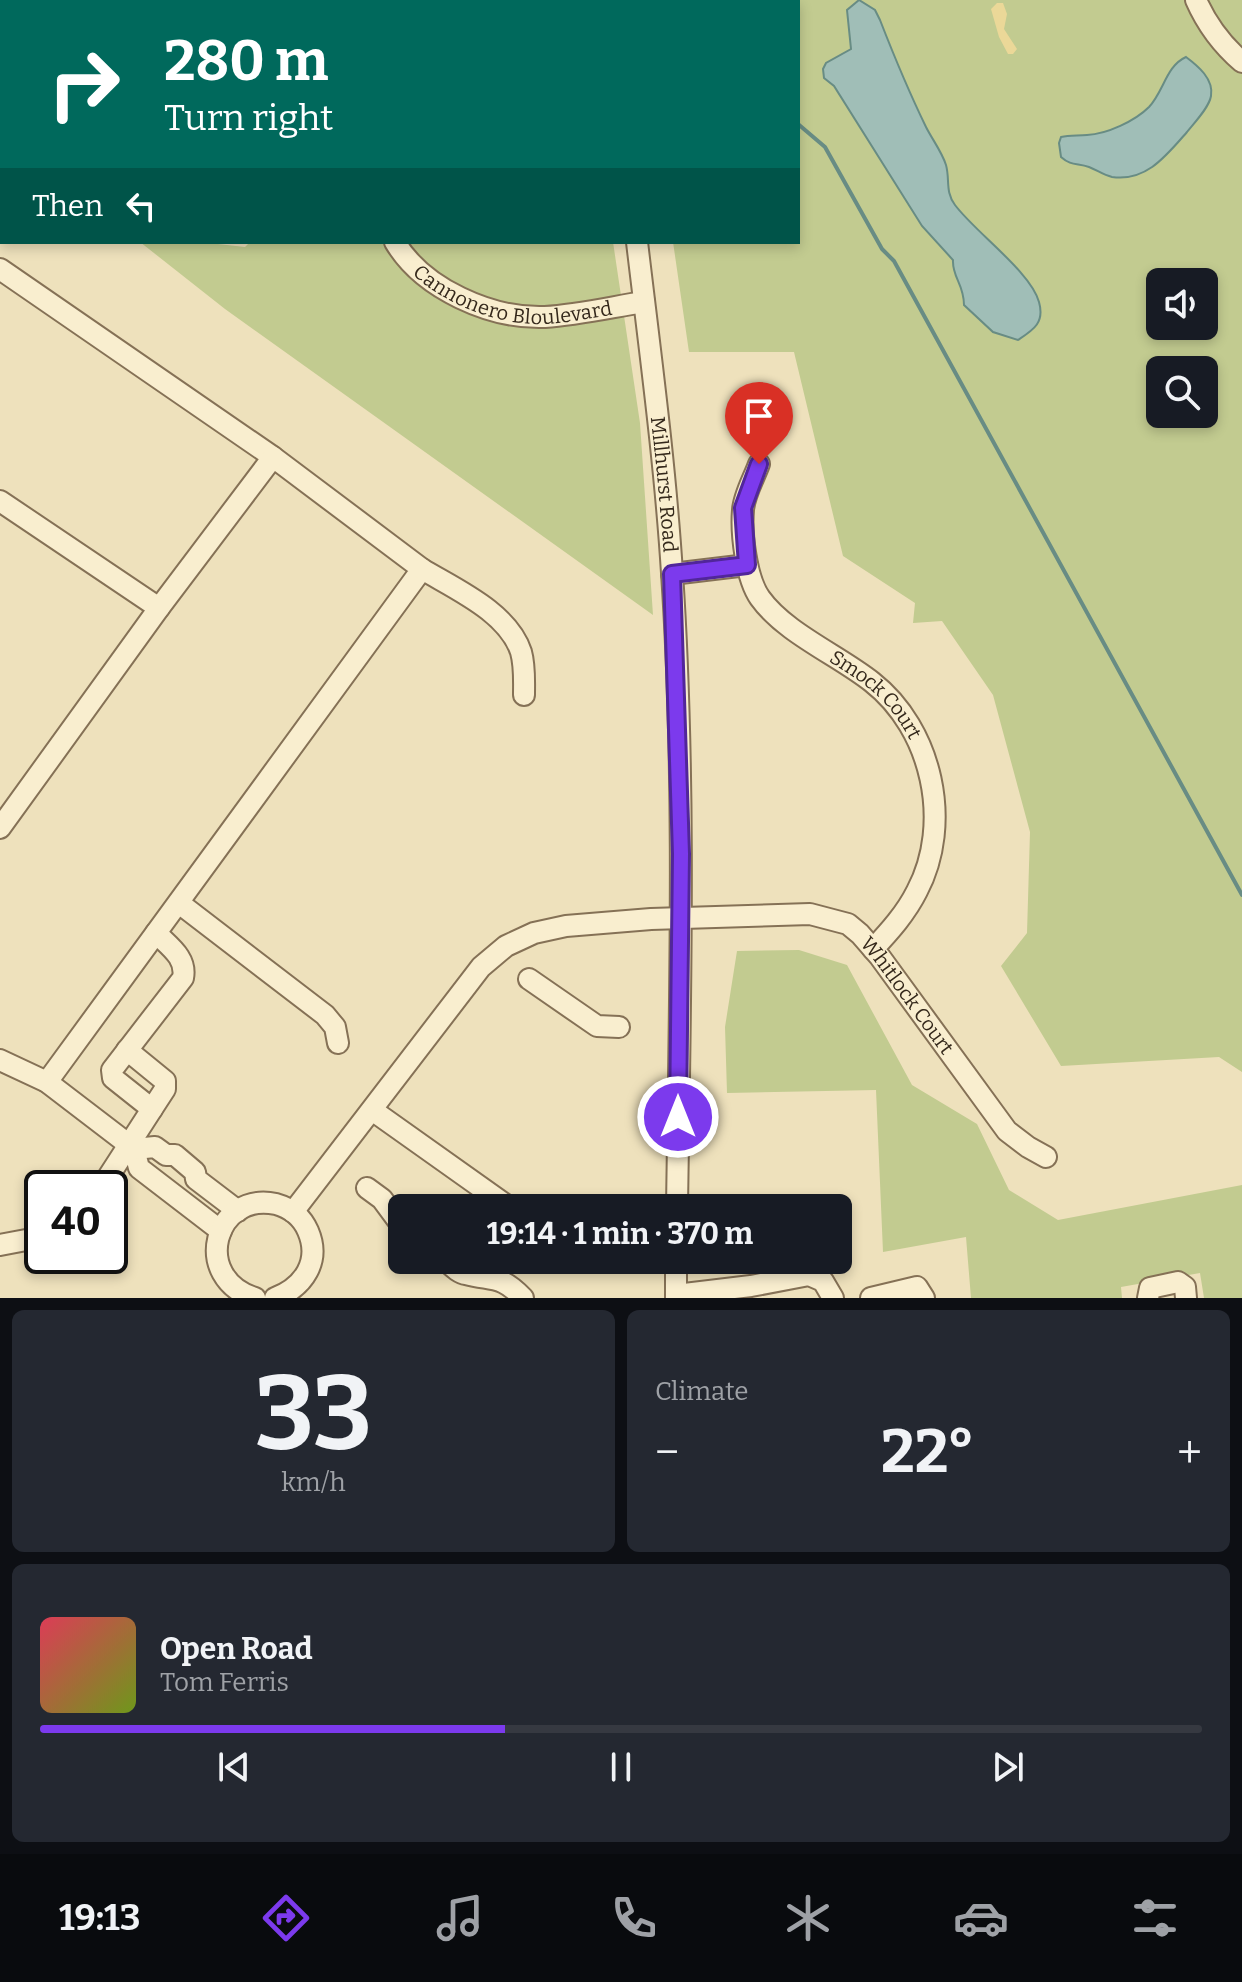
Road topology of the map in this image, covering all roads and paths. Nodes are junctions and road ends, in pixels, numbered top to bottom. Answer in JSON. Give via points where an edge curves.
{"nodes":[{"id":1,"x":1196,"y":0,"type":"edge"},
{"id":2,"x":1242,"y":62,"type":"edge"},
{"id":3,"x":397,"y":244,"type":"edge"},
{"id":4,"x":637,"y":244,"type":"edge"},
{"id":5,"x":0,"y":269,"type":"edge"},
{"id":6,"x":644,"y":302,"type":"junction"},
{"id":7,"x":273,"y":457,"type":"junction"},
{"id":8,"x":759,"y":464,"type":"dead end"},
{"id":9,"x":2,"y":506,"type":"edge"},
{"id":10,"x":747,"y":565,"type":"junction"},
{"id":11,"x":422,"y":569,"type":"junction"},
{"id":12,"x":672,"y":574,"type":"junction"},
{"id":13,"x":159,"y":608,"type":"junction"},
{"id":14,"x":524,"y":695,"type":"dead end"},
{"id":15,"x":0,"y":828,"type":"edge"},
{"id":16,"x":179,"y":903,"type":"junction"},
{"id":17,"x":679,"y":918,"type":"junction"},
{"id":18,"x":156,"y":933,"type":"junction"},
{"id":19,"x":873,"y":949,"type":"junction"},
{"id":20,"x":529,"y":979,"type":"dead end"},
{"id":21,"x":619,"y":1027,"type":"dead end"},
{"id":22,"x":338,"y":1043,"type":"dead end"},
{"id":23,"x":127,"y":1050,"type":"junction"},
{"id":24,"x":0,"y":1060,"type":"edge"},
{"id":25,"x":47,"y":1082,"type":"junction"},
{"id":26,"x":152,"y":1109,"type":"junction"},
{"id":27,"x":372,"y":1110,"type":"junction"},
{"id":28,"x":131,"y":1146,"type":"junction"},
{"id":29,"x":1046,"y":1157,"type":"dead end"},
{"id":30,"x":114,"y":1170,"type":"edge"},
{"id":31,"x":198,"y":1180,"type":"junction"},
{"id":32,"x":367,"y":1188,"type":"dead end"},
{"id":33,"x":490,"y":1194,"type":"edge"},
{"id":34,"x":677,"y":1194,"type":"edge"},
{"id":35,"x":182,"y":1200,"type":"junction"},
{"id":36,"x":388,"y":1207,"type":"edge"},
{"id":37,"x":238,"y":1211,"type":"junction"},
{"id":38,"x":293,"y":1212,"type":"junction"},
{"id":39,"x":221,"y":1231,"type":"junction"},
{"id":40,"x":24,"y":1240,"type":"edge"},
{"id":41,"x":0,"y":1245,"type":"edge"},
{"id":42,"x":463,"y":1274,"type":"edge"},
{"id":43,"x":676,"y":1274,"type":"edge"},
{"id":44,"x":231,"y":1293,"type":"edge"},
{"id":45,"x":921,"y":1293,"type":"edge"},
{"id":46,"x":676,"y":1297,"type":"edge"},
{"id":47,"x":255,"y":1298,"type":"edge"},
{"id":48,"x":275,"y":1298,"type":"edge"},
{"id":49,"x":523,"y":1298,"type":"edge"},
{"id":50,"x":833,"y":1298,"type":"edge"},
{"id":51,"x":871,"y":1298,"type":"edge"},
{"id":52,"x":1148,"y":1298,"type":"edge"},
{"id":53,"x":1186,"y":1298,"type":"edge"}],
"edges":[{"from":1,"to":2,"type":"street","via":[[1221,43]]},
{"from":3,"to":6,"type":"street","name":"Cannonero Bloulevard","via":[[417,269],[439,284],[496,311],[545,317]]},
{"from":4,"to":6,"type":"street","name":"Millhurst Road"},
{"from":5,"to":7,"type":"street"},
{"from":6,"to":12,"type":"street","name":"Millhurst Road"},
{"from":7,"to":11,"type":"street"},
{"from":7,"to":13,"type":"street"},
{"from":8,"to":10,"type":"street","name":"Smock Court","via":[[743,508]]},
{"from":9,"to":13,"type":"street"},
{"from":10,"to":12,"type":"street"},
{"from":10,"to":19,"type":"street","name":"Smock Court","via":[[760,598],[780,620],[875,684],[924,751],[935,804],[931,854],[918,890]]},
{"from":11,"to":14,"type":"street","via":[[485,608],[512,633],[521,651]]},
{"from":11,"to":16,"type":"street"},
{"from":12,"to":17,"type":"street","name":"Millhurst Road"},
{"from":13,"to":15,"type":"street"},
{"from":16,"to":18,"type":"street"},
{"from":16,"to":22,"type":"street","via":[[325,1015],[335,1027]]},
{"from":17,"to":19,"type":"street","name":"Whitlock Court","via":[[819,915],[848,924]]},
{"from":17,"to":27,"type":"street","name":"Whitlock Court","via":[[566,926],[506,946],[481,967]]},
{"from":17,"to":34,"type":"street","name":"Millhurst Road"},
{"from":18,"to":23,"type":"street","via":[[182,959],[183,978]]},
{"from":18,"to":25,"type":"street"},
{"from":19,"to":29,"type":"street","name":"Whitlock Court","via":[[1007,1131]]},
{"from":20,"to":21,"type":"street","via":[[597,1026]]},
{"from":23,"to":26,"type":"street","via":[[165,1081]]},
{"from":23,"to":26,"type":"street","via":[[112,1070],[113,1078]]},
{"from":24,"to":25,"type":"street"},
{"from":25,"to":28,"type":"street"},
{"from":26,"to":28,"type":"street"},
{"from":27,"to":33,"type":"street"},
{"from":27,"to":38,"type":"street","name":"Whitlock Court"},
{"from":28,"to":30,"type":"street"},
{"from":28,"to":31,"type":"street","via":[[175,1155]]},
{"from":28,"to":35,"type":"street","via":[[139,1168]]},
{"from":31,"to":35,"type":"street"},
{"from":31,"to":37,"type":"street"},
{"from":32,"to":36,"type":"street"},
{"from":35,"to":39,"type":"street"},
{"from":37,"to":38,"type":"street","via":[[267,1202]]},
{"from":37,"to":39,"type":"street"},
{"from":38,"to":48,"type":"street","via":[[306,1225],[313,1255],[301,1283]]},
{"from":39,"to":44,"type":"street","via":[[216,1253]]},
{"from":40,"to":41,"type":"street"},
{"from":42,"to":49,"type":"street","via":[[508,1282]]},
{"from":43,"to":46,"type":"street"},
{"from":44,"to":47,"type":"street"},
{"from":45,"to":51,"type":"street"},
{"from":46,"to":50,"type":"street","via":[[809,1275],[823,1281]]},
{"from":52,"to":53,"type":"street","via":[[1150,1288],[1178,1282],[1185,1287]]}]}
